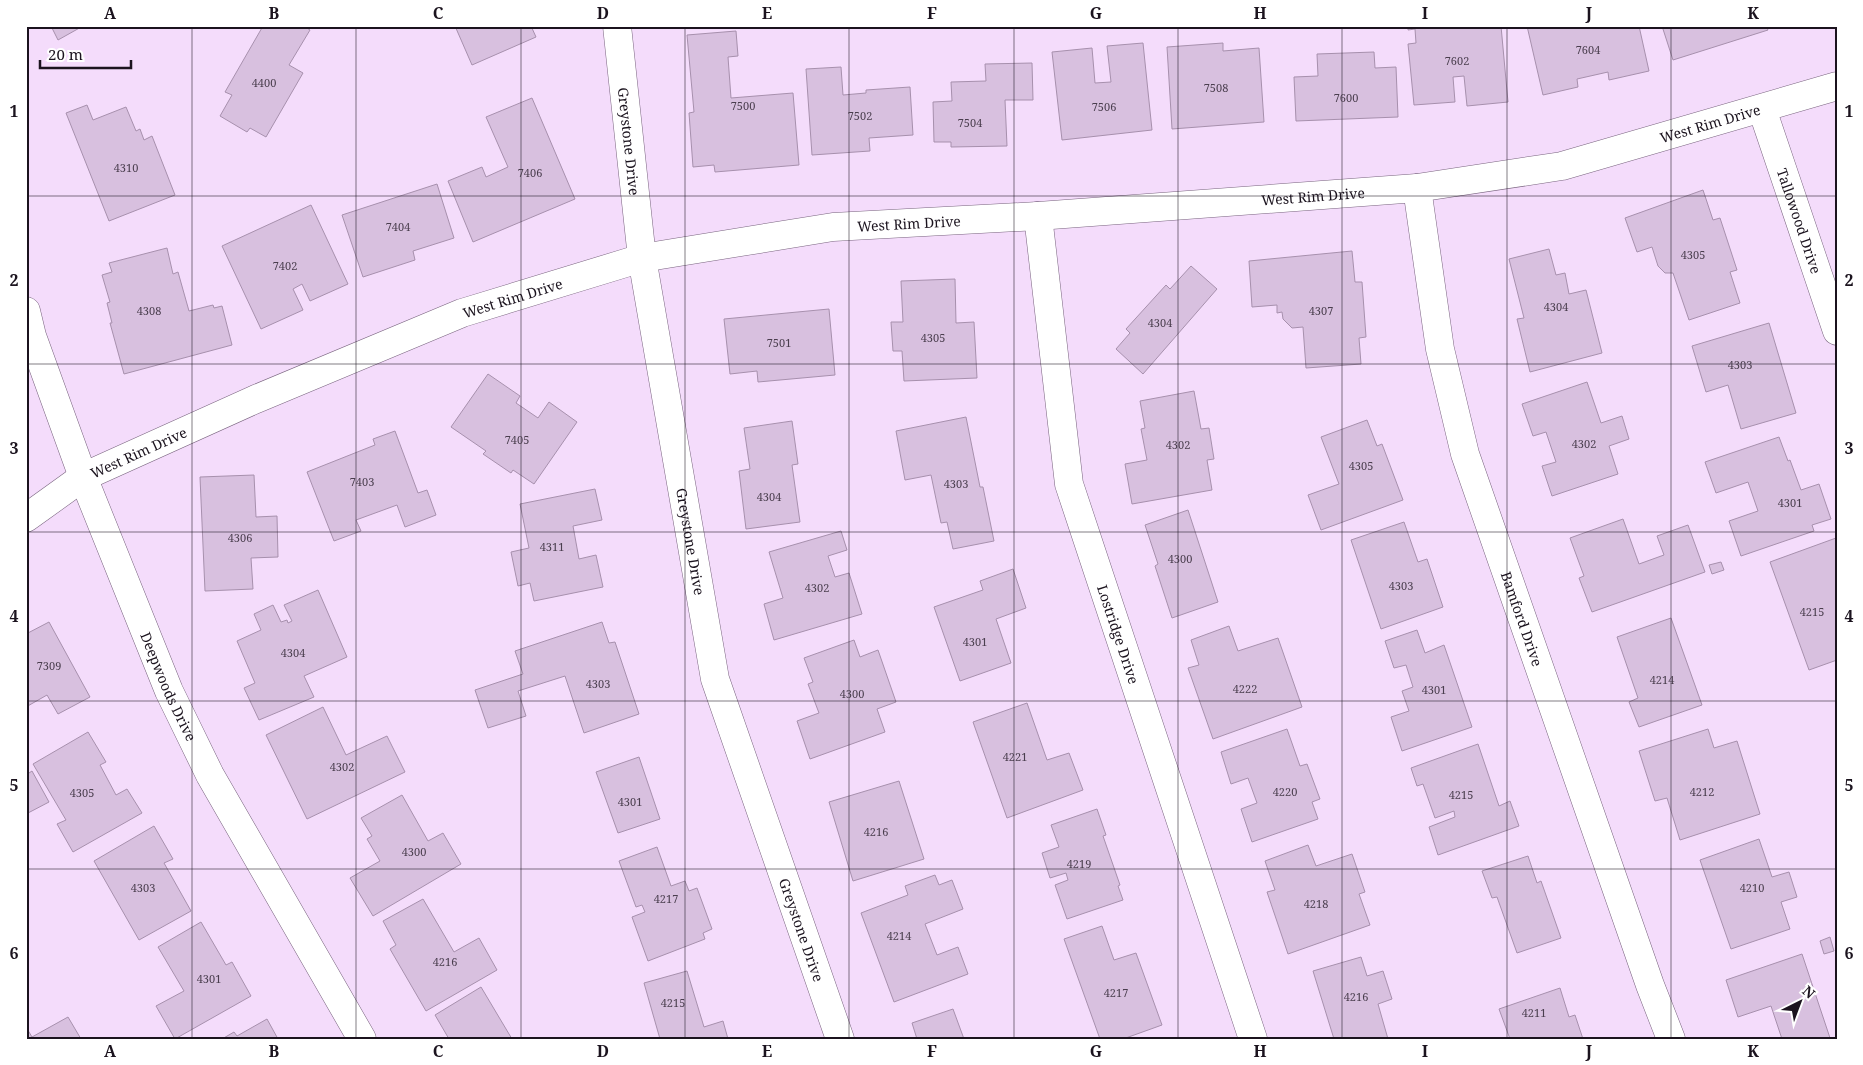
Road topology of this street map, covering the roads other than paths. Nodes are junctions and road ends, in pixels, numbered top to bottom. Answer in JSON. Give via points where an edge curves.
{"nodes":[{"id":1,"x":616,"y":26,"type":"edge"},
{"id":2,"x":1837,"y":86,"type":"edge"},
{"id":3,"x":1762,"y":109,"type":"junction"},
{"id":4,"x":1417,"y":188,"type":"junction"},
{"id":5,"x":1038,"y":216,"type":"junction"},
{"id":6,"x":642,"y":258,"type":"junction"},
{"id":7,"x":26,"y":311,"type":"edge"},
{"id":8,"x":1837,"y":331,"type":"edge"},
{"id":9,"x":83,"y":477,"type":"junction"},
{"id":10,"x":26,"y":518,"type":"edge"},
{"id":11,"x":362,"y":1039,"type":"edge"},
{"id":12,"x":840,"y":1039,"type":"edge"},
{"id":13,"x":1253,"y":1039,"type":"edge"},
{"id":14,"x":1671,"y":1039,"type":"edge"}],
"edges":[{"from":1,"to":6,"type":"street","name":"Greystone Drive"},
{"from":2,"to":3,"type":"street","name":"West Rim Drive"},
{"from":3,"to":4,"type":"street","name":"West Rim Drive","via":[[1562,166]]},
{"from":3,"to":8,"type":"street","name":"Tallowood Drive"},
{"from":4,"to":5,"type":"street","name":"West Rim Drive"},
{"from":4,"to":14,"type":"street","name":"Bamford Drive","via":[[1440,349],[1465,454]]},
{"from":5,"to":6,"type":"street","name":"West Rim Drive","via":[[833,227]]},
{"from":5,"to":13,"type":"street","name":"Lostridge Drive","via":[[1069,484]]},
{"from":6,"to":9,"type":"street","name":"West Rim Drive","via":[[462,314],[256,399]]},
{"from":6,"to":12,"type":"street","name":"Greystone Drive","via":[[715,679]]},
{"from":7,"to":9,"type":"street","name":"Deepwoods Drive"},
{"from":9,"to":10,"type":"street","name":"West Rim Drive"},
{"from":9,"to":11,"type":"street","name":"Deepwoods Drive","via":[[169,691],[210,775]]}]}
